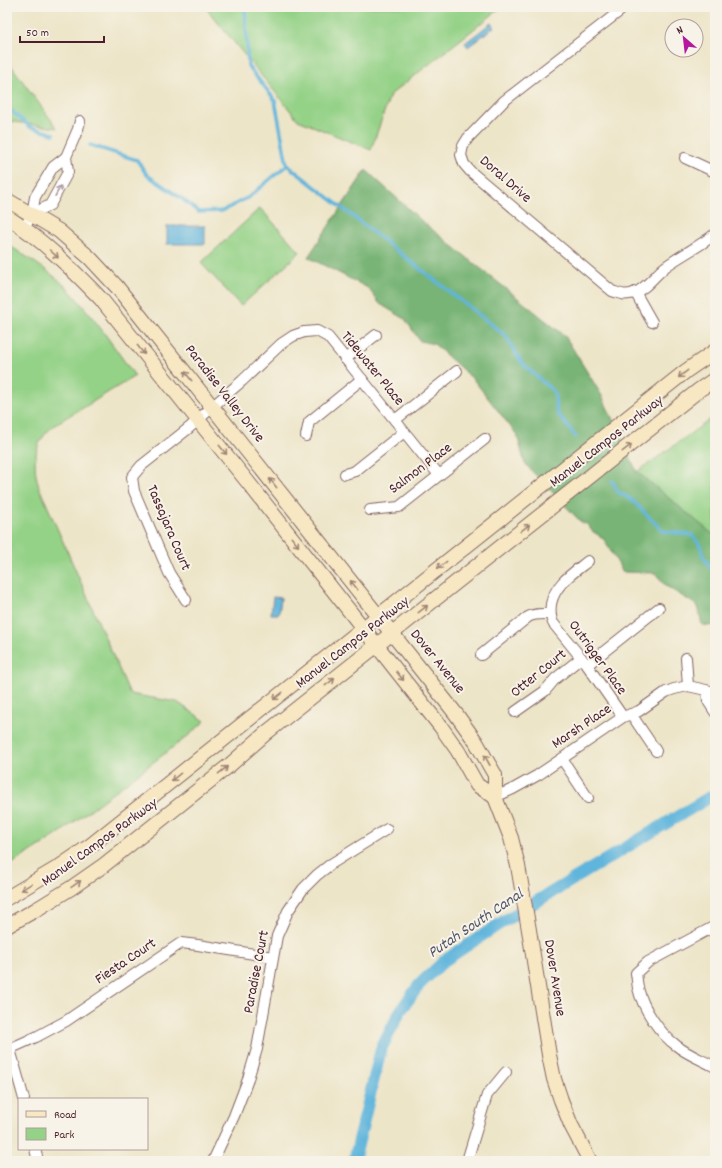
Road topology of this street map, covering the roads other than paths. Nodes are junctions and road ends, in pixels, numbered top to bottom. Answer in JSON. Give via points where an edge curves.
{"nodes":[{"id":1,"x":625,"y":7,"type":"edge"},
{"id":2,"x":80,"y":121,"type":"dead end"},
{"id":3,"x":66,"y":157,"type":"junction"},
{"id":4,"x":685,"y":158,"type":"dead end"},
{"id":5,"x":715,"y":172,"type":"edge"},
{"id":6,"x":7,"y":200,"type":"edge"},
{"id":7,"x":32,"y":214,"type":"junction"},
{"id":8,"x":7,"y":217,"type":"edge"},
{"id":9,"x":24,"y":229,"type":"junction"},
{"id":10,"x":715,"y":234,"type":"edge"},
{"id":11,"x":635,"y":292,"type":"junction"},
{"id":12,"x":652,"y":322,"type":"dead end"},
{"id":13,"x":376,"y":335,"type":"dead end"},
{"id":14,"x":715,"y":351,"type":"edge"},
{"id":15,"x":345,"y":359,"type":"junction"},
{"id":16,"x":457,"y":371,"type":"dead end"},
{"id":17,"x":362,"y":379,"type":"junction"},
{"id":18,"x":715,"y":379,"type":"edge"},
{"id":19,"x":213,"y":407,"type":"junction"},
{"id":20,"x":198,"y":420,"type":"junction"},
{"id":21,"x":395,"y":420,"type":"junction"},
{"id":22,"x":404,"y":432,"type":"junction"},
{"id":23,"x":306,"y":436,"type":"dead end"},
{"id":24,"x":485,"y":439,"type":"dead end"},
{"id":25,"x":345,"y":474,"type":"dead end"},
{"id":26,"x":439,"y":475,"type":"junction"},
{"id":27,"x":370,"y":510,"type":"dead end"},
{"id":28,"x":588,"y":561,"type":"dead end"},
{"id":29,"x":186,"y":600,"type":"dead end"},
{"id":30,"x":658,"y":608,"type":"dead end"},
{"id":31,"x":550,"y":614,"type":"junction"},
{"id":32,"x":378,"y":616,"type":"junction"},
{"id":33,"x":363,"y":628,"type":"junction"},
{"id":34,"x":392,"y":633,"type":"junction"},
{"id":35,"x":376,"y":646,"type":"junction"},
{"id":36,"x":481,"y":655,"type":"dead end"},
{"id":37,"x":686,"y":658,"type":"dead end"},
{"id":38,"x":584,"y":662,"type":"junction"},
{"id":39,"x":688,"y":686,"type":"junction"},
{"id":40,"x":711,"y":692,"type":"edge"},
{"id":41,"x":515,"y":712,"type":"dead end"},
{"id":42,"x":715,"y":712,"type":"edge"},
{"id":43,"x":627,"y":716,"type":"junction"},
{"id":44,"x":656,"y":752,"type":"dead end"},
{"id":45,"x":562,"y":759,"type":"junction"},
{"id":46,"x":495,"y":797,"type":"junction"},
{"id":47,"x":588,"y":798,"type":"dead end"},
{"id":48,"x":387,"y":829,"type":"dead end"},
{"id":49,"x":7,"y":898,"type":"edge"},
{"id":50,"x":7,"y":926,"type":"edge"},
{"id":51,"x":715,"y":926,"type":"edge"},
{"id":52,"x":273,"y":957,"type":"junction"},
{"id":53,"x":8,"y":1050,"type":"edge"},
{"id":54,"x":715,"y":1067,"type":"edge"},
{"id":55,"x":506,"y":1072,"type":"dead end"},
{"id":56,"x":24,"y":1098,"type":"edge"},
{"id":57,"x":35,"y":1150,"type":"edge"},
{"id":58,"x":38,"y":1161,"type":"edge"},
{"id":59,"x":213,"y":1161,"type":"edge"},
{"id":60,"x":467,"y":1161,"type":"edge"},
{"id":61,"x":590,"y":1161,"type":"edge"}],
"edges":[{"from":1,"to":11,"type":"street","name":"Doral Drive","via":[[504,101],[468,138],[461,155],[470,171],[612,291],[624,295]]},
{"from":2,"to":3,"type":"street"},
{"from":3,"to":7,"type":"street","via":[[53,167],[35,197]]},
{"from":7,"to":3,"type":"street","one_way":true,"via":[[50,205],[68,172]]},
{"from":4,"to":5,"type":"street"},
{"from":6,"to":7,"type":"main road","name":"Paradise Valley Drive"},
{"from":7,"to":9,"type":"street"},
{"from":19,"to":7,"type":"main road","name":"Paradise Valley Drive","one_way":true,"via":[[117,287],[90,258],[59,231]]},
{"from":8,"to":9,"type":"main road"},
{"from":9,"to":20,"type":"main road","one_way":true,"via":[[76,273],[101,299]]},
{"from":10,"to":11,"type":"street","via":[[665,267],[643,288]]},
{"from":11,"to":12,"type":"street"},
{"from":13,"to":15,"type":"street"},
{"from":14,"to":32,"type":"main road","name":"Manuel Campos Parkway","one_way":true,"via":[[686,371]]},
{"from":15,"to":17,"type":"street","name":"Tidewater Place"},
{"from":15,"to":19,"type":"street","name":"Tidewater Place","via":[[328,337],[317,331],[293,336]]},
{"from":16,"to":21,"type":"street"},
{"from":17,"to":21,"type":"street","name":"Tidewater Place"},
{"from":17,"to":23,"type":"street","via":[[309,422]]},
{"from":34,"to":18,"type":"main road","name":"Manuel Campos Parkway","one_way":true},
{"from":19,"to":20,"type":"street","name":"Tassajara Court"},
{"from":32,"to":19,"type":"main road","name":"Paradise Valley Drive","one_way":true},
{"from":20,"to":29,"type":"street","name":"Tassajara Court","via":[[141,466],[132,477],[134,491],[169,573]]},
{"from":20,"to":33,"type":"main road","one_way":true},
{"from":21,"to":22,"type":"street","name":"Tidewater Place"},
{"from":22,"to":25,"type":"street","via":[[355,471]]},
{"from":22,"to":26,"type":"street","name":"Tidewater Place"},
{"from":24,"to":26,"type":"street","name":"Salmon Place"},
{"from":26,"to":27,"type":"street","name":"Salmon Place","via":[[399,507]]},
{"from":28,"to":31,"type":"street","via":[[560,586],[552,599]]},
{"from":30,"to":38,"type":"street","name":"Otter Court"},
{"from":31,"to":36,"type":"street","via":[[533,614]]},
{"from":31,"to":38,"type":"street","name":"Outrigger Place","via":[[553,623]]},
{"from":32,"to":33,"type":"main road","name":"Manuel Campos Parkway"},
{"from":32,"to":34,"type":"main road","name":"Paradise Valley Drive"},
{"from":33,"to":35,"type":"main road"},
{"from":33,"to":49,"type":"main road","name":"Manuel Campos Parkway","one_way":true,"via":[[91,845]]},
{"from":34,"to":35,"type":"main road","name":"Manuel Campos Parkway"},
{"from":46,"to":34,"type":"main road","name":"Dover Avenue","one_way":true,"via":[[494,775],[476,742]]},
{"from":35,"to":46,"type":"main road","one_way":true,"via":[[441,727],[478,785]]},
{"from":50,"to":35,"type":"main road","name":"Manuel Campos Parkway","one_way":true,"via":[[51,901],[104,865]]},
{"from":37,"to":39,"type":"street"},
{"from":38,"to":41,"type":"street","name":"Otter Court","via":[[555,679],[545,691]]},
{"from":38,"to":43,"type":"street","name":"Outrigger Place"},
{"from":39,"to":40,"type":"street","name":"Marsh Place"},
{"from":39,"to":43,"type":"street","name":"Marsh Place","via":[[666,692],[639,711]]},
{"from":40,"to":42,"type":"street","via":[[708,701]]},
{"from":43,"to":44,"type":"street","name":"Outrigger Place"},
{"from":43,"to":45,"type":"street","name":"Marsh Place"},
{"from":45,"to":46,"type":"street","name":"Marsh Place","via":[[525,783]]},
{"from":45,"to":47,"type":"street"},
{"from":46,"to":61,"type":"main road","name":"Dover Avenue","via":[[511,838],[518,866],[554,1079],[571,1125]]},
{"from":48,"to":52,"type":"street","name":"Paradise Court","via":[[331,864],[303,889],[288,911],[277,936]]},
{"from":51,"to":54,"type":"street","via":[[648,962],[636,972],[638,989],[644,1004],[652,1020],[665,1036],[677,1047]]},
{"from":52,"to":53,"type":"street","name":"Fiesta Court","via":[[181,943],[66,1021]]},
{"from":52,"to":59,"type":"street","name":"Paradise Court","via":[[257,1049],[248,1082]]},
{"from":53,"to":56,"type":"street"},
{"from":55,"to":60,"type":"street","via":[[487,1095]]},
{"from":57,"to":58,"type":"street"}]}
